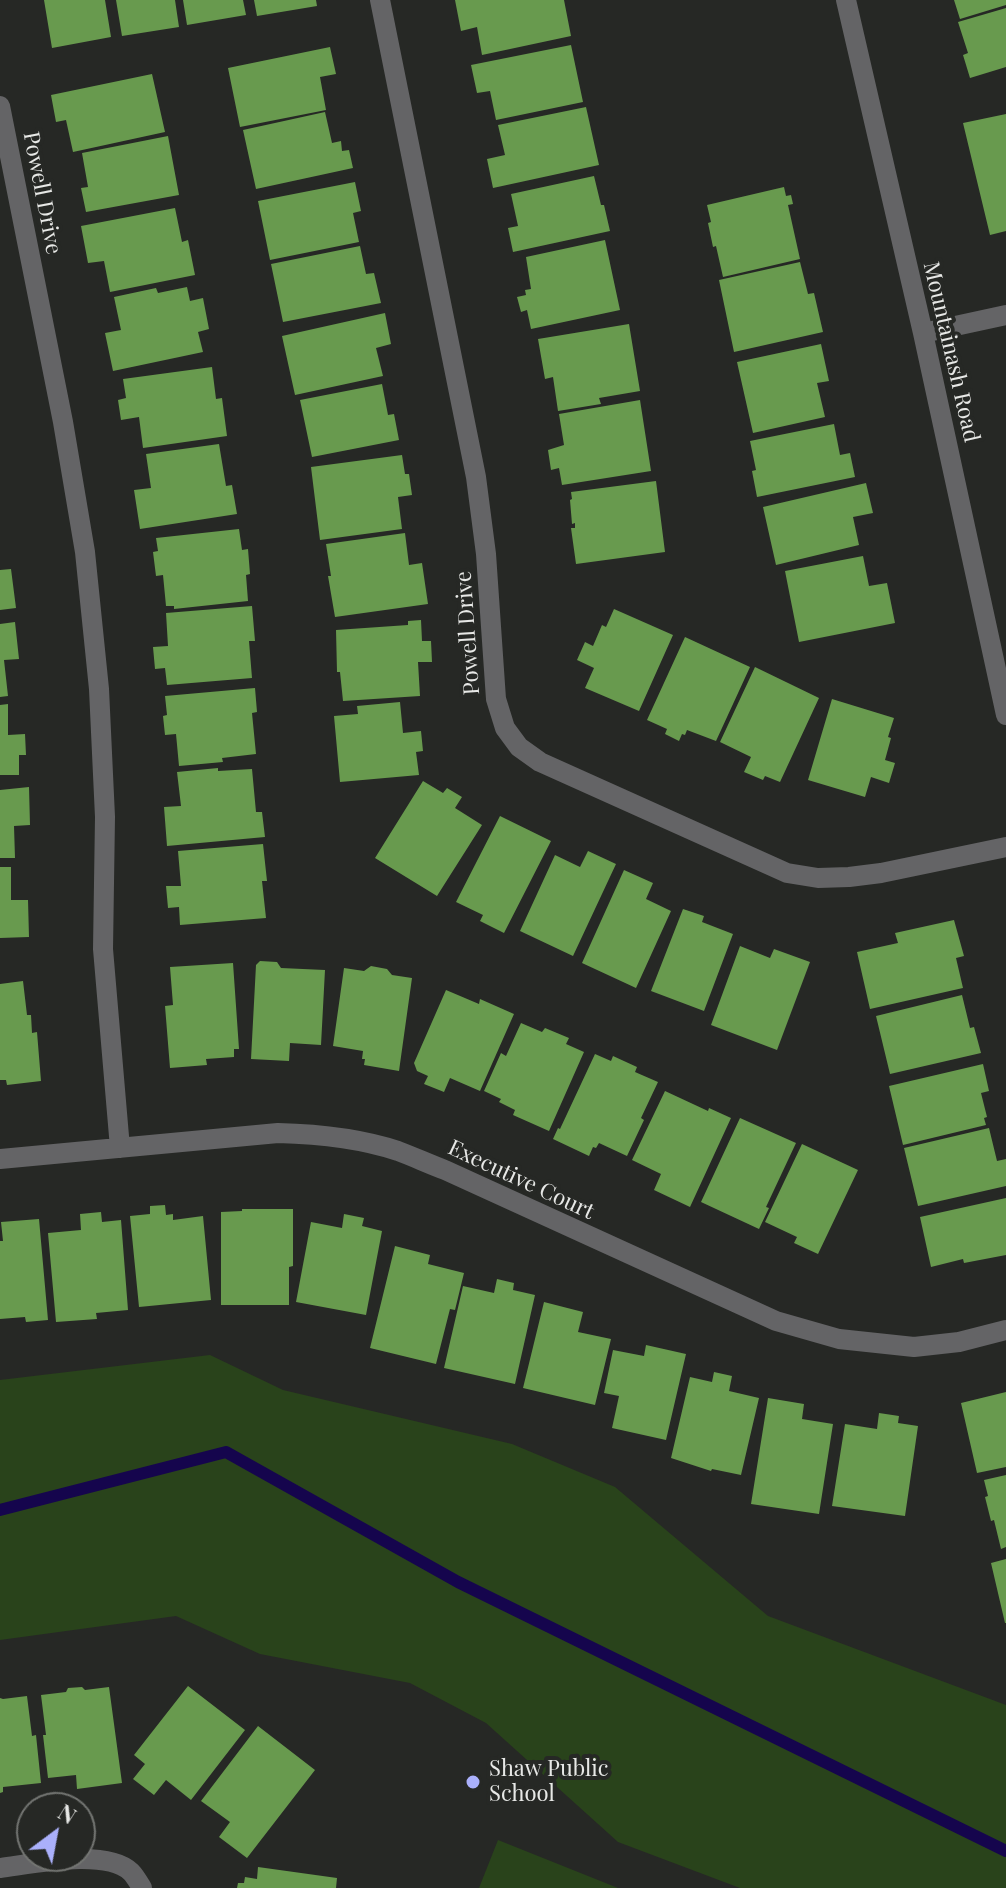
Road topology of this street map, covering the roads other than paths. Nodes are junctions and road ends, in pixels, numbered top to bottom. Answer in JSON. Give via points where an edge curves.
{"nodes":[{"id":1,"x":380,"y":0,"type":"edge"},
{"id":2,"x":846,"y":0,"type":"edge"},
{"id":3,"x":0,"y":106,"type":"edge"},
{"id":4,"x":1006,"y":315,"type":"edge"},
{"id":5,"x":923,"y":333,"type":"junction"},
{"id":6,"x":1006,"y":715,"type":"edge"},
{"id":7,"x":1006,"y":847,"type":"edge"},
{"id":8,"x":120,"y":1148,"type":"junction"},
{"id":9,"x":0,"y":1159,"type":"edge"},
{"id":10,"x":1006,"y":1330,"type":"edge"},
{"id":11,"x":0,"y":1868,"type":"edge"},
{"id":12,"x":142,"y":1888,"type":"edge"}],
"edges":[{"from":1,"to":7,"type":"street","name":"Powell Drive","via":[[476,477],[496,699],[505,728],[519,747],[540,762],[787,873],[818,878],[865,875]]},
{"from":2,"to":5,"type":"street","name":"Mountainash Road"},
{"from":3,"to":8,"type":"street","name":"Powell Drive","via":[[85,552],[99,689],[105,817],[103,949]]},
{"from":4,"to":5,"type":"street"},
{"from":5,"to":6,"type":"street","name":"Mountainash Road"},
{"from":8,"to":9,"type":"street","name":"Executive Court"},
{"from":8,"to":10,"type":"street","name":"Executive Court","via":[[278,1133],[346,1138],[445,1170],[776,1321],[839,1339],[914,1347]]},
{"from":11,"to":12,"type":"street","via":[[85,1858],[130,1871]]}]}
